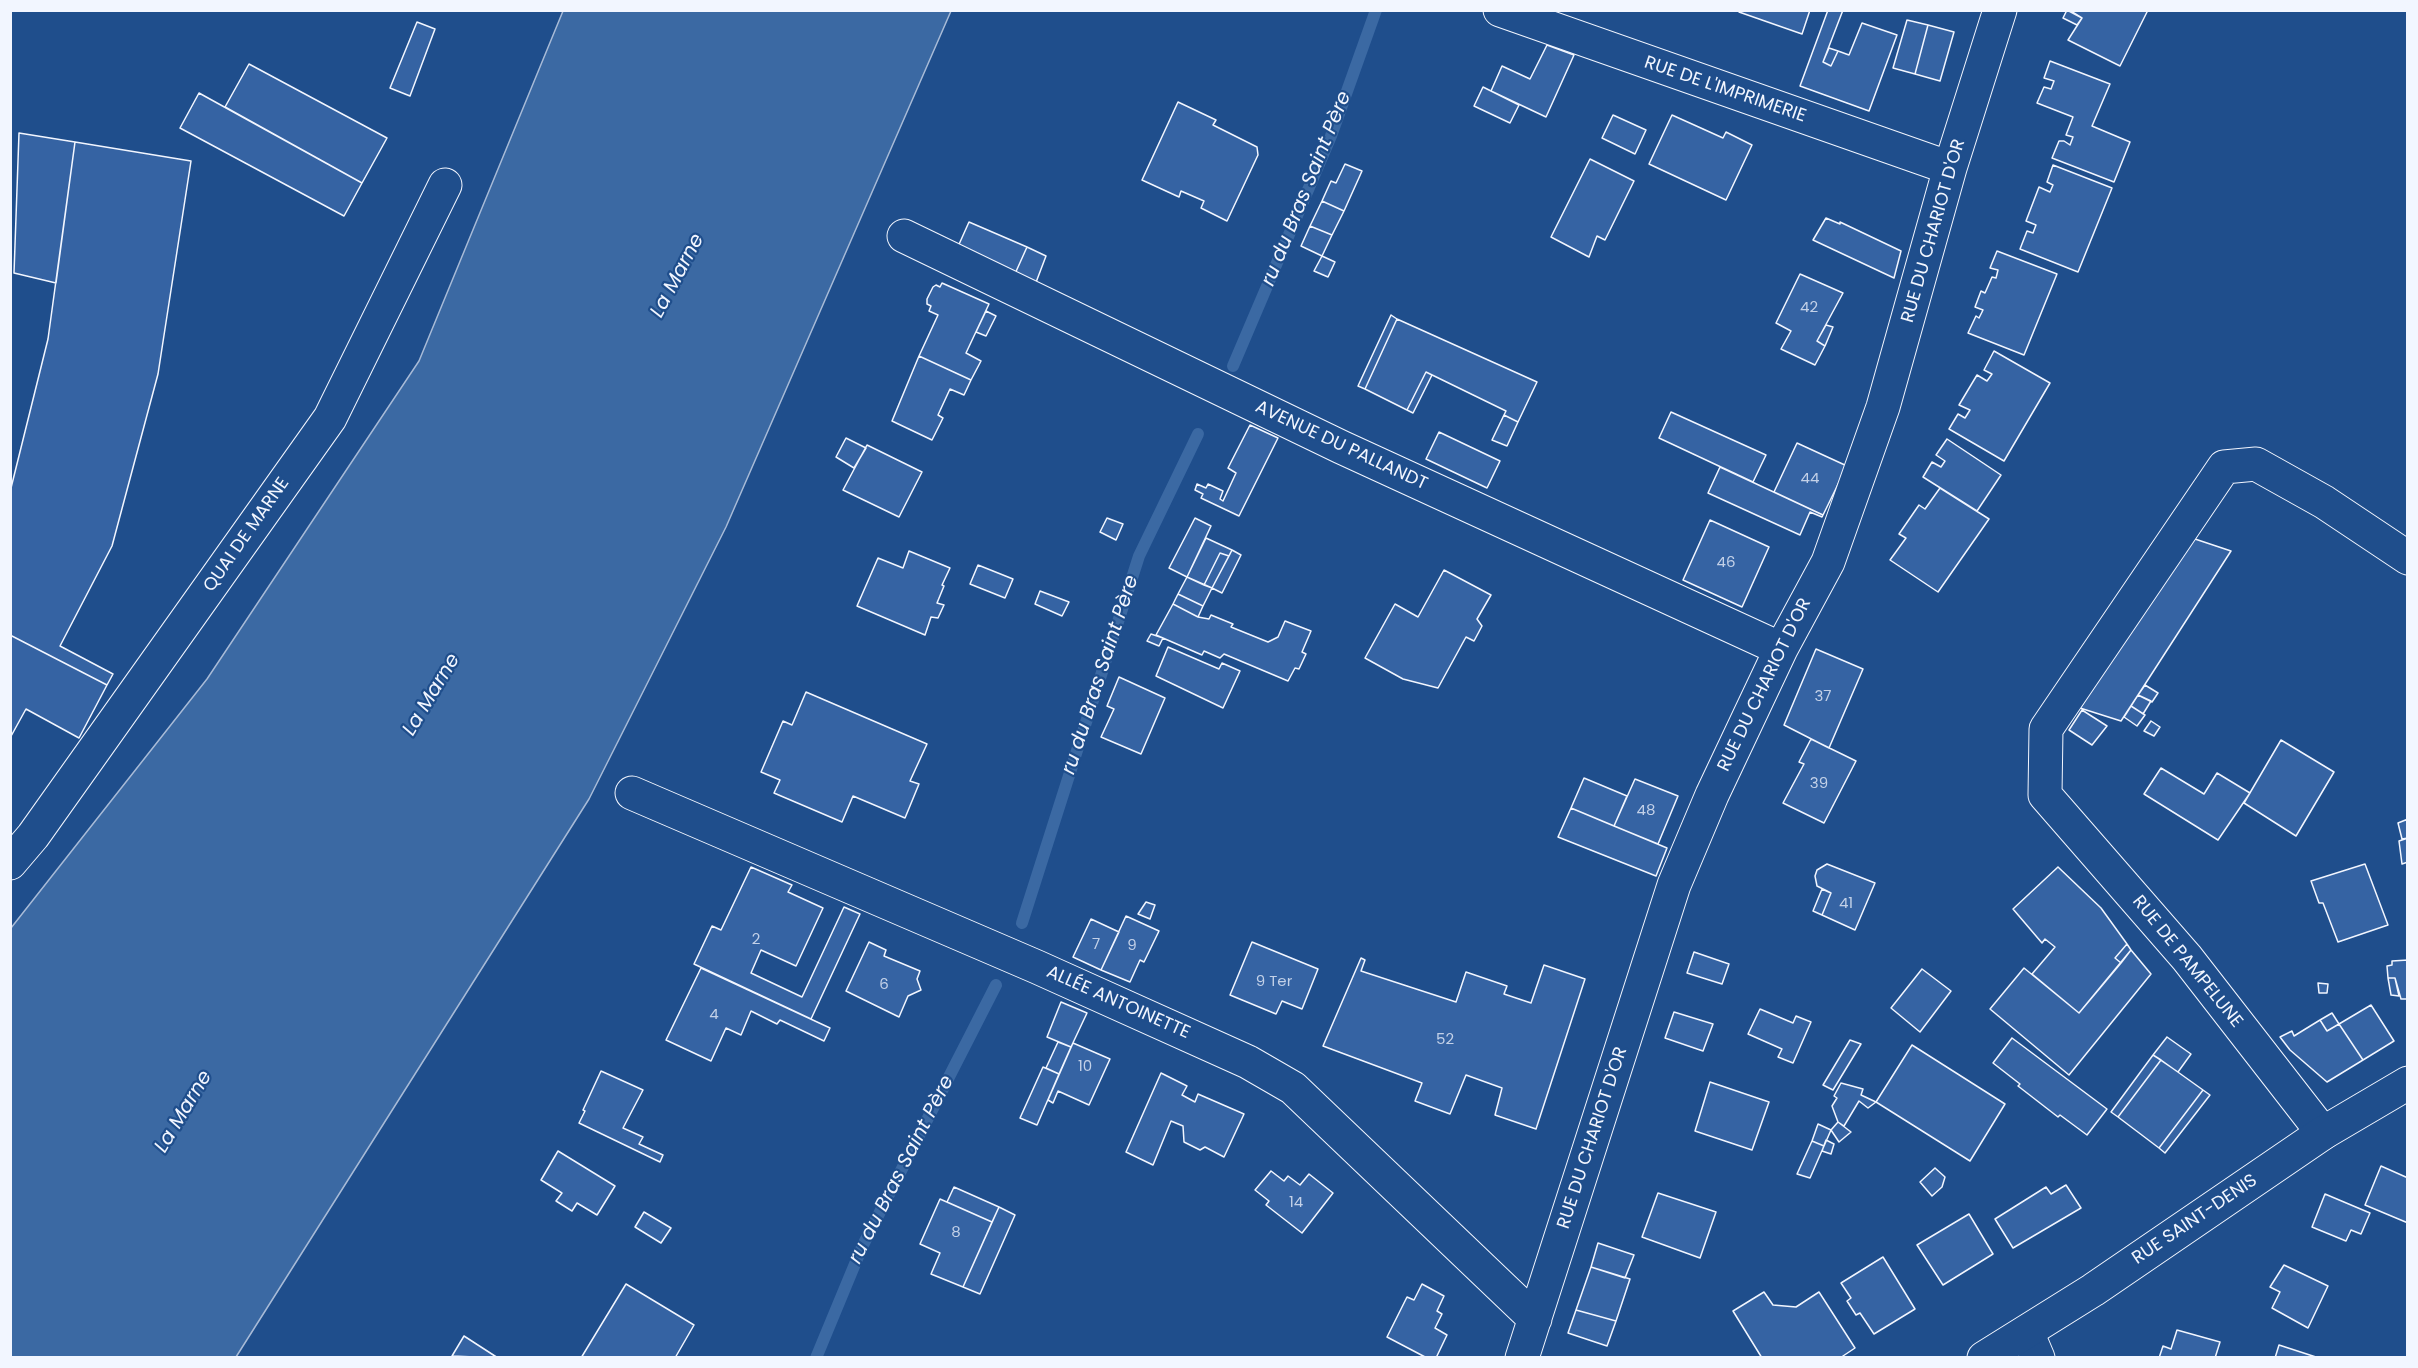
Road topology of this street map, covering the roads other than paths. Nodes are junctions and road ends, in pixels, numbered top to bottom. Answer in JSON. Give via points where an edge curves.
{"nodes":[{"id":1,"x":1500,"y":10,"type":"edge"},
{"id":2,"x":2000,"y":10,"type":"edge"},
{"id":3,"x":1950,"y":168,"type":"junction"},
{"id":4,"x":445,"y":185,"type":"dead end"},
{"id":5,"x":904,"y":236,"type":"dead end"},
{"id":6,"x":2408,"y":558,"type":"edge"},
{"id":7,"x":1781,"y":649,"type":"junction"},
{"id":8,"x":632,"y":793,"type":"dead end"},
{"id":9,"x":10,"y":863,"type":"edge"},
{"id":10,"x":2403,"y":1093,"type":"edge"},
{"id":11,"x":2323,"y":1133,"type":"junction"},
{"id":12,"x":1535,"y":1319,"type":"junction"},
{"id":13,"x":2032,"y":1345,"type":"edge"},
{"id":14,"x":1522,"y":1358,"type":"edge"},
{"id":15,"x":1984,"y":1358,"type":"edge"}],
"edges":[{"from":1,"to":3,"type":"street","name":"RUE DE L'IMPRIMERIE"},
{"from":2,"to":3,"type":"street","name":"RUE DU CHARIOT D'OR"},
{"from":3,"to":7,"type":"street","name":"RUE DU CHARIOT D'OR","via":[[1883,407],[1828,562]]},
{"from":4,"to":9,"type":"street","name":"QUAI DE MARNE","via":[[330,418]]},
{"from":5,"to":7,"type":"street","name":"AVENUE DU PALLANDT","via":[[1341,447]]},
{"from":6,"to":11,"type":"street","name":"RUE DE PAMPELUNE","via":[[2324,502],[2256,464],[2224,467],[2046,729],[2045,795],[2187,958]]},
{"from":7,"to":12,"type":"street","name":"RUE DU CHARIOT D'OR","via":[[1674,885]]},
{"from":8,"to":12,"type":"street","name":"ALLÉE ANTOINETTE","via":[[1048,972],[1240,1058],[1293,1088]]},
{"from":10,"to":11,"type":"street","name":"RUE SAINT-DENIS"},
{"from":11,"to":13,"type":"street","name":"RUE SAINT-DENIS","via":[[2093,1290]]},
{"from":12,"to":14,"type":"street","name":"RUE DU CHARIOT D'OR"},
{"from":13,"to":15,"type":"street","name":"RUE SAINT-DENIS"}]}
